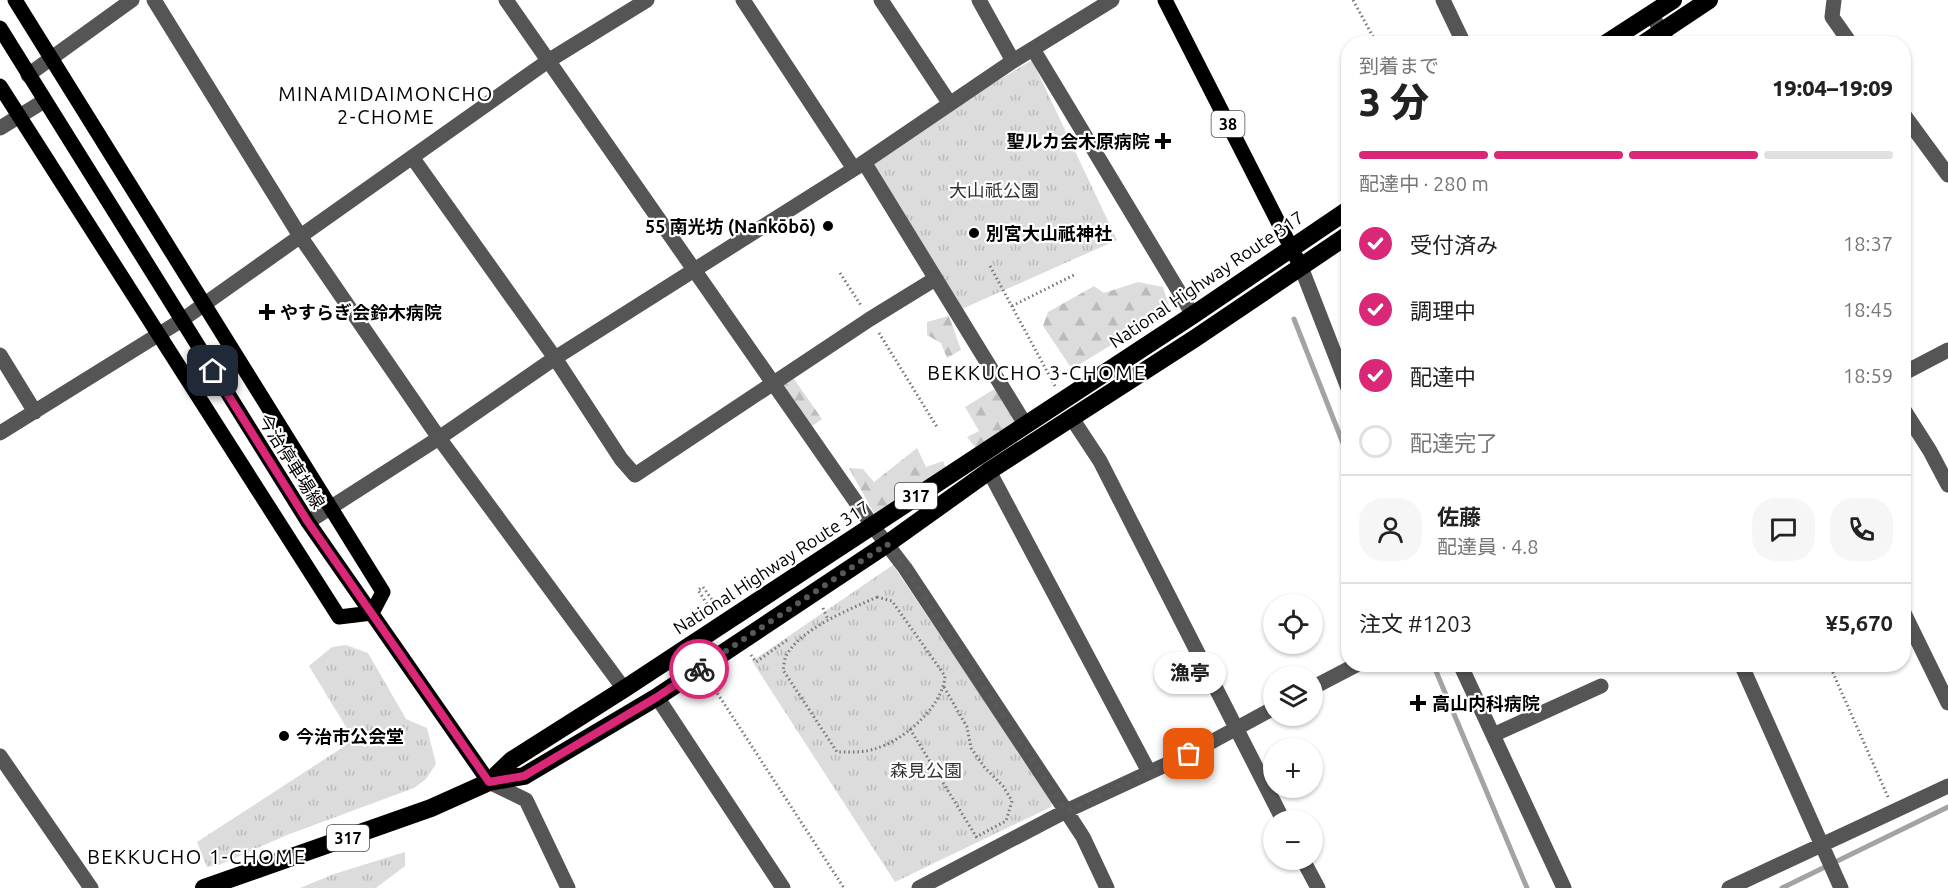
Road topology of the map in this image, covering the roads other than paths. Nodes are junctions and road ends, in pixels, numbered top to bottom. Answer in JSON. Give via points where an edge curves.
{"nodes":[{"id":1,"x":15,"y":0,"type":"edge"},
{"id":2,"x":132,"y":0,"type":"edge"},
{"id":3,"x":154,"y":0,"type":"edge"},
{"id":4,"x":506,"y":0,"type":"edge"},
{"id":5,"x":647,"y":0,"type":"edge"},
{"id":6,"x":743,"y":0,"type":"edge"},
{"id":7,"x":881,"y":0,"type":"edge"},
{"id":8,"x":979,"y":0,"type":"edge"},
{"id":9,"x":1112,"y":0,"type":"edge"},
{"id":10,"x":1165,"y":0,"type":"edge"},
{"id":11,"x":1443,"y":0,"type":"edge"},
{"id":12,"x":1674,"y":0,"type":"edge"},
{"id":13,"x":1709,"y":0,"type":"edge"},
{"id":14,"x":1834,"y":0,"type":"edge"},
{"id":15,"x":1651,"y":14,"type":"junction"},
{"id":16,"x":0,"y":28,"type":"edge"},
{"id":17,"x":1460,"y":36,"type":"edge"},
{"id":18,"x":1617,"y":36,"type":"edge"},
{"id":19,"x":1664,"y":36,"type":"edge"},
{"id":20,"x":1666,"y":36,"type":"edge"},
{"id":21,"x":1845,"y":36,"type":"edge"},
{"id":22,"x":1033,"y":49,"type":"junction"},
{"id":23,"x":51,"y":58,"type":"junction"},
{"id":24,"x":548,"y":61,"type":"junction"},
{"id":25,"x":1013,"y":61,"type":"junction"},
{"id":26,"x":28,"y":75,"type":"junction"},
{"id":27,"x":0,"y":86,"type":"edge"},
{"id":28,"x":44,"y":100,"type":"junction"},
{"id":29,"x":950,"y":104,"type":"junction"},
{"id":30,"x":19,"y":116,"type":"junction"},
{"id":31,"x":1911,"y":125,"type":"edge"},
{"id":32,"x":0,"y":129,"type":"edge"},
{"id":33,"x":412,"y":157,"type":"junction"},
{"id":34,"x":859,"y":165,"type":"junction"},
{"id":35,"x":1948,"y":175,"type":"edge"},
{"id":36,"x":1341,"y":215,"type":"edge"},
{"id":37,"x":300,"y":236,"type":"junction"},
{"id":38,"x":1341,"y":240,"type":"edge"},
{"id":39,"x":1291,"y":248,"type":"junction"},
{"id":40,"x":1301,"y":267,"type":"junction"},
{"id":41,"x":694,"y":269,"type":"junction"},
{"id":42,"x":935,"y":279,"type":"junction"},
{"id":43,"x":204,"y":305,"type":"junction"},
{"id":44,"x":1193,"y":315,"type":"junction"},
{"id":45,"x":182,"y":321,"type":"junction"},
{"id":46,"x":159,"y":335,"type":"junction"},
{"id":47,"x":1948,"y":350,"type":"edge"},
{"id":48,"x":0,"y":356,"type":"edge"},
{"id":49,"x":555,"y":358,"type":"junction"},
{"id":50,"x":1911,"y":369,"type":"edge"},
{"id":51,"x":1341,"y":370,"type":"edge"},
{"id":52,"x":774,"y":384,"type":"junction"},
{"id":53,"x":35,"y":412,"type":"junction"},
{"id":54,"x":1071,"y":417,"type":"junction"},
{"id":55,"x":1911,"y":421,"type":"edge"},
{"id":56,"x":1025,"y":424,"type":"junction"},
{"id":57,"x":0,"y":433,"type":"edge"},
{"id":58,"x":439,"y":438,"type":"junction"},
{"id":59,"x":989,"y":471,"type":"junction"},
{"id":60,"x":1948,"y":485,"type":"edge"},
{"id":61,"x":329,"y":508,"type":"junction"},
{"id":62,"x":308,"y":522,"type":"junction"},
{"id":63,"x":872,"y":525,"type":"junction"},
{"id":64,"x":887,"y":544,"type":"junction"},
{"id":65,"x":372,"y":613,"type":"junction"},
{"id":66,"x":1911,"y":628,"type":"edge"},
{"id":67,"x":1343,"y":672,"type":"edge"},
{"id":68,"x":1464,"y":672,"type":"edge"},
{"id":69,"x":1745,"y":672,"type":"edge"},
{"id":70,"x":1323,"y":682,"type":"edge"},
{"id":71,"x":1601,"y":686,"type":"dead end"},
{"id":72,"x":624,"y":689,"type":"junction"},
{"id":73,"x":657,"y":697,"type":"junction"},
{"id":74,"x":1948,"y":703,"type":"edge"},
{"id":75,"x":1263,"y":714,"type":"edge"},
{"id":76,"x":1235,"y":728,"type":"junction"},
{"id":77,"x":1493,"y":735,"type":"junction"},
{"id":78,"x":0,"y":756,"type":"edge"},
{"id":79,"x":1149,"y":772,"type":"junction"},
{"id":80,"x":489,"y":782,"type":"junction"},
{"id":81,"x":1948,"y":786,"type":"edge"},
{"id":82,"x":1278,"y":810,"type":"edge"},
{"id":83,"x":1066,"y":811,"type":"junction"},
{"id":84,"x":1821,"y":845,"type":"junction"},
{"id":85,"x":1308,"y":870,"type":"edge"},
{"id":86,"x":225,"y":885,"type":"edge"},
{"id":87,"x":928,"y":886,"type":"edge"},
{"id":88,"x":91,"y":888,"type":"edge"},
{"id":89,"x":204,"y":888,"type":"edge"},
{"id":90,"x":568,"y":888,"type":"edge"},
{"id":91,"x":783,"y":888,"type":"edge"},
{"id":92,"x":1107,"y":888,"type":"edge"},
{"id":93,"x":1318,"y":888,"type":"edge"},
{"id":94,"x":1564,"y":888,"type":"edge"},
{"id":95,"x":1729,"y":888,"type":"edge"},
{"id":96,"x":1841,"y":888,"type":"edge"}],
"edges":[{"from":1,"to":23,"type":"main road"},
{"from":2,"to":23,"type":"street"},
{"from":3,"to":37,"type":"street"},
{"from":4,"to":24,"type":"street"},
{"from":5,"to":24,"type":"street"},
{"from":6,"to":34,"type":"street"},
{"from":7,"to":29,"type":"street"},
{"from":8,"to":25,"type":"street"},
{"from":9,"to":22,"type":"street"},
{"from":10,"to":39,"type":"main road","number":"38"},
{"from":11,"to":17,"type":"street"},
{"from":12,"to":15,"type":"highway"},
{"from":13,"to":20,"type":"highway"},
{"from":14,"to":21,"type":"street","via":[[1832,17]]},
{"from":15,"to":18,"type":"highway"},
{"from":15,"to":19,"type":"street"},
{"from":16,"to":26,"type":"main road","name":"今治停車場線"},
{"from":22,"to":25,"type":"street"},
{"from":22,"to":44,"type":"street"},
{"from":23,"to":26,"type":"street"},
{"from":23,"to":43,"type":"main road"},
{"from":24,"to":33,"type":"street"},
{"from":24,"to":41,"type":"street"},
{"from":25,"to":29,"type":"street"},
{"from":26,"to":28,"type":"main road","name":"今治停車場線"},
{"from":27,"to":30,"type":"main road"},
{"from":28,"to":30,"type":"street"},
{"from":28,"to":45,"type":"main road","name":"今治停車場線"},
{"from":29,"to":34,"type":"street"},
{"from":30,"to":32,"type":"street"},
{"from":30,"to":46,"type":"main road"},
{"from":31,"to":35,"type":"street"},
{"from":33,"to":37,"type":"street"},
{"from":33,"to":49,"type":"street"},
{"from":34,"to":41,"type":"street"},
{"from":34,"to":42,"type":"street"},
{"from":36,"to":39,"type":"highway","name":"National Highway Route 317","number":"317"},
{"from":37,"to":43,"type":"street"},
{"from":37,"to":58,"type":"street"},
{"from":38,"to":40,"type":"highway","name":"National Highway Route 317","number":"317"},
{"from":39,"to":40,"type":"main road","number":"38"},
{"from":39,"to":44,"type":"highway","name":"National Highway Route 317","number":"317"},
{"from":40,"to":51,"type":"street"},
{"from":40,"to":54,"type":"highway","name":"National Highway Route 317","number":"317"},
{"from":41,"to":49,"type":"street"},
{"from":41,"to":52,"type":"street"},
{"from":42,"to":52,"type":"street"},
{"from":42,"to":56,"type":"street"},
{"from":43,"to":45,"type":"street"},
{"from":43,"to":61,"type":"main road"},
{"from":44,"to":56,"type":"highway","name":"National Highway Route 317","number":"317"},
{"from":45,"to":46,"type":"street"},
{"from":45,"to":62,"type":"main road","name":"今治停車場線"},
{"from":46,"to":53,"type":"street"},
{"from":46,"to":65,"type":"main road","via":[[339,617]]},
{"from":47,"to":50,"type":"street"},
{"from":48,"to":53,"type":"street"},
{"from":49,"to":52,"type":"street","via":[[635,475]]},
{"from":49,"to":58,"type":"street"},
{"from":52,"to":63,"type":"street"},
{"from":53,"to":57,"type":"street"},
{"from":54,"to":59,"type":"highway","name":"National Highway Route 317","number":"317"},
{"from":54,"to":76,"type":"street","via":[[1100,461]]},
{"from":55,"to":60,"type":"street"},
{"from":56,"to":63,"type":"highway","name":"National Highway Route 317","number":"317"},
{"from":58,"to":61,"type":"street"},
{"from":58,"to":72,"type":"street"},
{"from":59,"to":64,"type":"highway","name":"National Highway Route 317","number":"317"},
{"from":59,"to":79,"type":"street"},
{"from":61,"to":62,"type":"street"},
{"from":61,"to":65,"type":"main road","via":[[383,592]]},
{"from":62,"to":65,"type":"main road","name":"今治停車場線"},
{"from":63,"to":64,"type":"street"},
{"from":63,"to":72,"type":"highway","name":"National Highway Route 317","number":"317"},
{"from":64,"to":73,"type":"highway","name":"National Highway Route 317","number":"317"},
{"from":64,"to":83,"type":"street"},
{"from":65,"to":80,"type":"main road","name":"今治停車場線"},
{"from":66,"to":74,"type":"street"},
{"from":67,"to":70,"type":"street"},
{"from":68,"to":77,"type":"street"},
{"from":69,"to":84,"type":"street"},
{"from":71,"to":77,"type":"street"},
{"from":72,"to":80,"type":"highway","name":"National Highway Route 317","number":"317","via":[[512,760]]},
{"from":73,"to":80,"type":"highway","name":"National Highway Route 317","number":"317","via":[[524,776]]},
{"from":73,"to":91,"type":"street"},
{"from":75,"to":76,"type":"street"},
{"from":76,"to":79,"type":"street"},
{"from":76,"to":82,"type":"street"},
{"from":77,"to":94,"type":"street"},
{"from":78,"to":88,"type":"street"},
{"from":79,"to":83,"type":"street"},
{"from":80,"to":86,"type":"highway","name":"National Highway Route 317","number":"317","via":[[431,808]]},
{"from":80,"to":90,"type":"street","via":[[526,800]]},
{"from":81,"to":84,"type":"street"},
{"from":83,"to":87,"type":"street"},
{"from":83,"to":92,"type":"street"},
{"from":84,"to":95,"type":"street"},
{"from":84,"to":96,"type":"street"},
{"from":85,"to":93,"type":"street"},
{"from":86,"to":89,"type":"highway","name":"National Highway Route 317","number":"317"}]}
